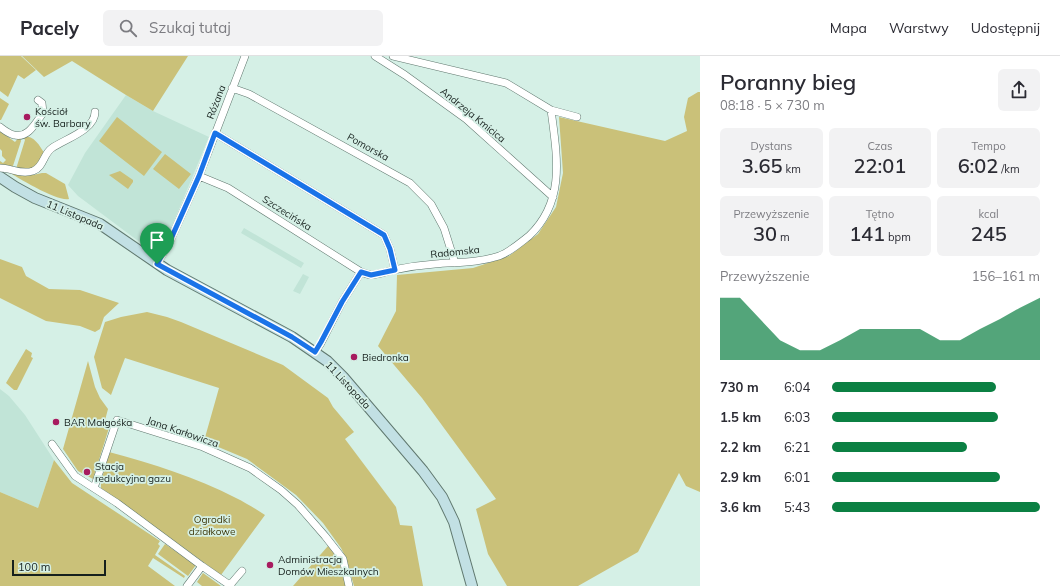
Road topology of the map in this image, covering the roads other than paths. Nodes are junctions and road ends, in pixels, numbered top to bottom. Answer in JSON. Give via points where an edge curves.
{"nodes":[{"id":1,"x":244,"y":56,"type":"edge"},
{"id":2,"x":375,"y":56,"type":"edge"},
{"id":3,"x":393,"y":56,"type":"edge"},
{"id":4,"x":232,"y":88,"type":"junction"},
{"id":5,"x":38,"y":100,"type":"dead end"},
{"id":6,"x":551,"y":110,"type":"junction"},
{"id":7,"x":95,"y":112,"type":"dead end"},
{"id":8,"x":577,"y":117,"type":"dead end"},
{"id":9,"x":0,"y":127,"type":"edge"},
{"id":10,"x":215,"y":133,"type":"junction"},
{"id":11,"x":0,"y":168,"type":"edge"},
{"id":12,"x":199,"y":176,"type":"junction"},
{"id":13,"x":0,"y":177,"type":"edge"},
{"id":14,"x":553,"y":197,"type":"junction"},
{"id":15,"x":455,"y":262,"type":"junction"},
{"id":16,"x":157,"y":264,"type":"junction"},
{"id":17,"x":395,"y":270,"type":"junction"},
{"id":18,"x":361,"y":272,"type":"junction"},
{"id":19,"x":315,"y":352,"type":"junction"},
{"id":20,"x":52,"y":444,"type":"dead end"},
{"id":21,"x":94,"y":488,"type":"junction"},
{"id":22,"x":202,"y":566,"type":"junction"},
{"id":23,"x":242,"y":571,"type":"dead end"},
{"id":24,"x":187,"y":586,"type":"edge"},
{"id":25,"x":230,"y":586,"type":"edge"},
{"id":26,"x":349,"y":586,"type":"edge"},
{"id":27,"x":472,"y":586,"type":"edge"}],
"edges":[{"from":1,"to":4,"type":"street","name":"Różana"},
{"from":2,"to":14,"type":"street","name":"Andrzeja Kmicica","via":[[466,119]]},
{"from":3,"to":6,"type":"street","via":[[506,83]]},
{"from":4,"to":10,"type":"street","name":"Różana"},
{"from":4,"to":15,"type":"street","name":"Pomorska","via":[[249,94],[298,120],[410,183],[431,204],[444,228]]},
{"from":5,"to":9,"type":"street","via":[[42,103],[43,113],[28,132],[14,135]]},
{"from":6,"to":8,"type":"street"},
{"from":6,"to":14,"type":"street","name":"Radomska","via":[[558,167]]},
{"from":7,"to":11,"type":"street","via":[[95,116],[80,134],[50,149],[42,165],[35,170],[26,173]]},
{"from":10,"to":12,"type":"street","name":"Różana"},
{"from":10,"to":17,"type":"street","via":[[384,235]]},
{"from":12,"to":16,"type":"street","name":"Różana"},
{"from":12,"to":18,"type":"street","name":"Szczecińska","via":[[228,188]]},
{"from":13,"to":16,"type":"main road","name":"11 Listopada","via":[[35,198],[100,224]]},
{"from":14,"to":15,"type":"street","name":"Radomska","via":[[538,225],[519,244],[500,256]]},
{"from":15,"to":17,"type":"street","name":"Radomska"},
{"from":16,"to":19,"type":"main road","name":"11 Listopada"},
{"from":17,"to":18,"type":"street","name":"Radomska","via":[[371,275]]},
{"from":18,"to":19,"type":"street"},
{"from":19,"to":27,"type":"main road","name":"11 Listopada","via":[[344,377],[438,491],[454,522]]},
{"from":20,"to":21,"type":"street","via":[[75,476]]},
{"from":21,"to":22,"type":"street"},
{"from":21,"to":26,"type":"street","name":"Jana Karłowicza","via":[[117,420],[203,447],[250,468],[298,505],[343,559]]},
{"from":22,"to":24,"type":"street"},
{"from":22,"to":25,"type":"street"},
{"from":23,"to":25,"type":"street"}]}
